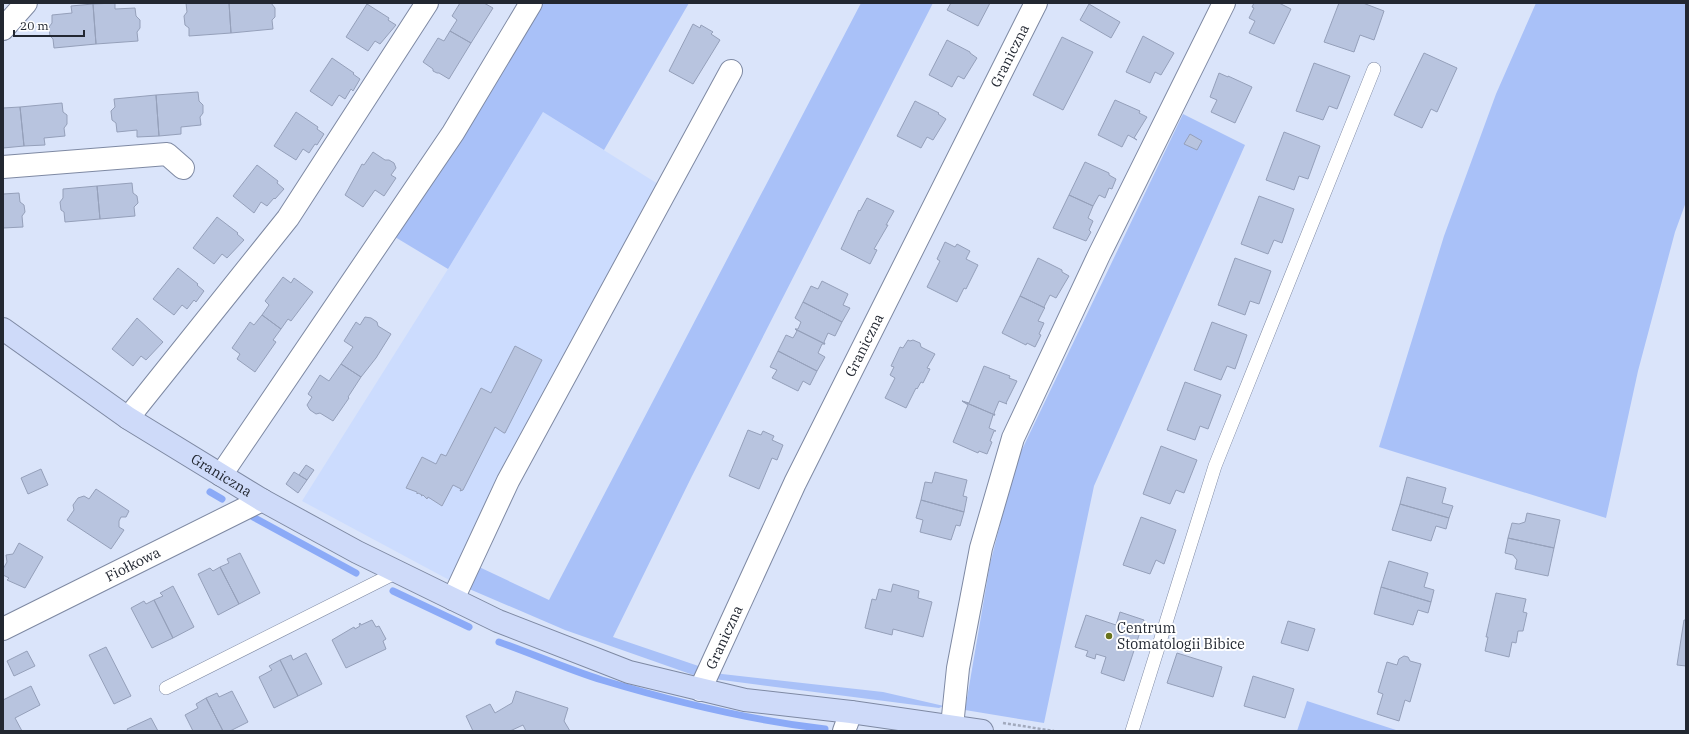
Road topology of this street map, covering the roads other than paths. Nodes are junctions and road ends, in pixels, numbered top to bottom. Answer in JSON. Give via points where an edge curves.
{"nodes":[{"id":1,"x":26,"y":3,"type":"edge"},
{"id":2,"x":427,"y":3,"type":"edge"},
{"id":3,"x":531,"y":3,"type":"edge"},
{"id":4,"x":1036,"y":3,"type":"edge"},
{"id":5,"x":1224,"y":3,"type":"edge"},
{"id":6,"x":3,"y":29,"type":"edge"},
{"id":7,"x":1374,"y":69,"type":"dead end"},
{"id":8,"x":731,"y":71,"type":"dead end"},
{"id":9,"x":3,"y":167,"type":"edge"},
{"id":10,"x":183,"y":168,"type":"dead end"},
{"id":11,"x":3,"y":329,"type":"edge"},
{"id":12,"x":128,"y":418,"type":"junction"},
{"id":13,"x":221,"y":475,"type":"junction"},
{"id":14,"x":262,"y":500,"type":"junction"},
{"id":15,"x":397,"y":572,"type":"junction"},
{"id":16,"x":453,"y":599,"type":"junction"},
{"id":17,"x":3,"y":629,"type":"edge"},
{"id":18,"x":166,"y":688,"type":"dead end"},
{"id":19,"x":700,"y":690,"type":"junction"},
{"id":20,"x":848,"y":722,"type":"edge"},
{"id":21,"x":952,"y":726,"type":"junction"},
{"id":22,"x":991,"y":727,"type":"edge"},
{"id":23,"x":1132,"y":731,"type":"edge"}],
"edges":[{"from":1,"to":6,"type":"street"},
{"from":2,"to":12,"type":"street","via":[[288,218]]},
{"from":3,"to":13,"type":"street","via":[[453,133]]},
{"from":4,"to":19,"type":"street","name":"Graniczna","via":[[795,483]]},
{"from":5,"to":21,"type":"street","via":[[1099,255],[1013,438],[981,548],[958,668]]},
{"from":7,"to":23,"type":"lane","via":[[1215,466]]},
{"from":8,"to":16,"type":"street","via":[[508,481]]},
{"from":9,"to":10,"type":"street","via":[[167,154]]},
{"from":11,"to":12,"type":"street","name":"Graniczna"},
{"from":12,"to":13,"type":"street","name":"Graniczna"},
{"from":13,"to":14,"type":"street","name":"Graniczna"},
{"from":14,"to":15,"type":"street","name":"Graniczna"},
{"from":14,"to":17,"type":"street","name":"Fiołkowa"},
{"from":15,"to":16,"type":"street","name":"Graniczna"},
{"from":15,"to":18,"type":"lane"},
{"from":16,"to":19,"type":"street","name":"Graniczna","via":[[498,621],[629,672]]},
{"from":19,"to":20,"type":"street","name":"Graniczna"},
{"from":20,"to":21,"type":"street","name":"Graniczna"},
{"from":21,"to":22,"type":"street","name":"Graniczna"}]}
